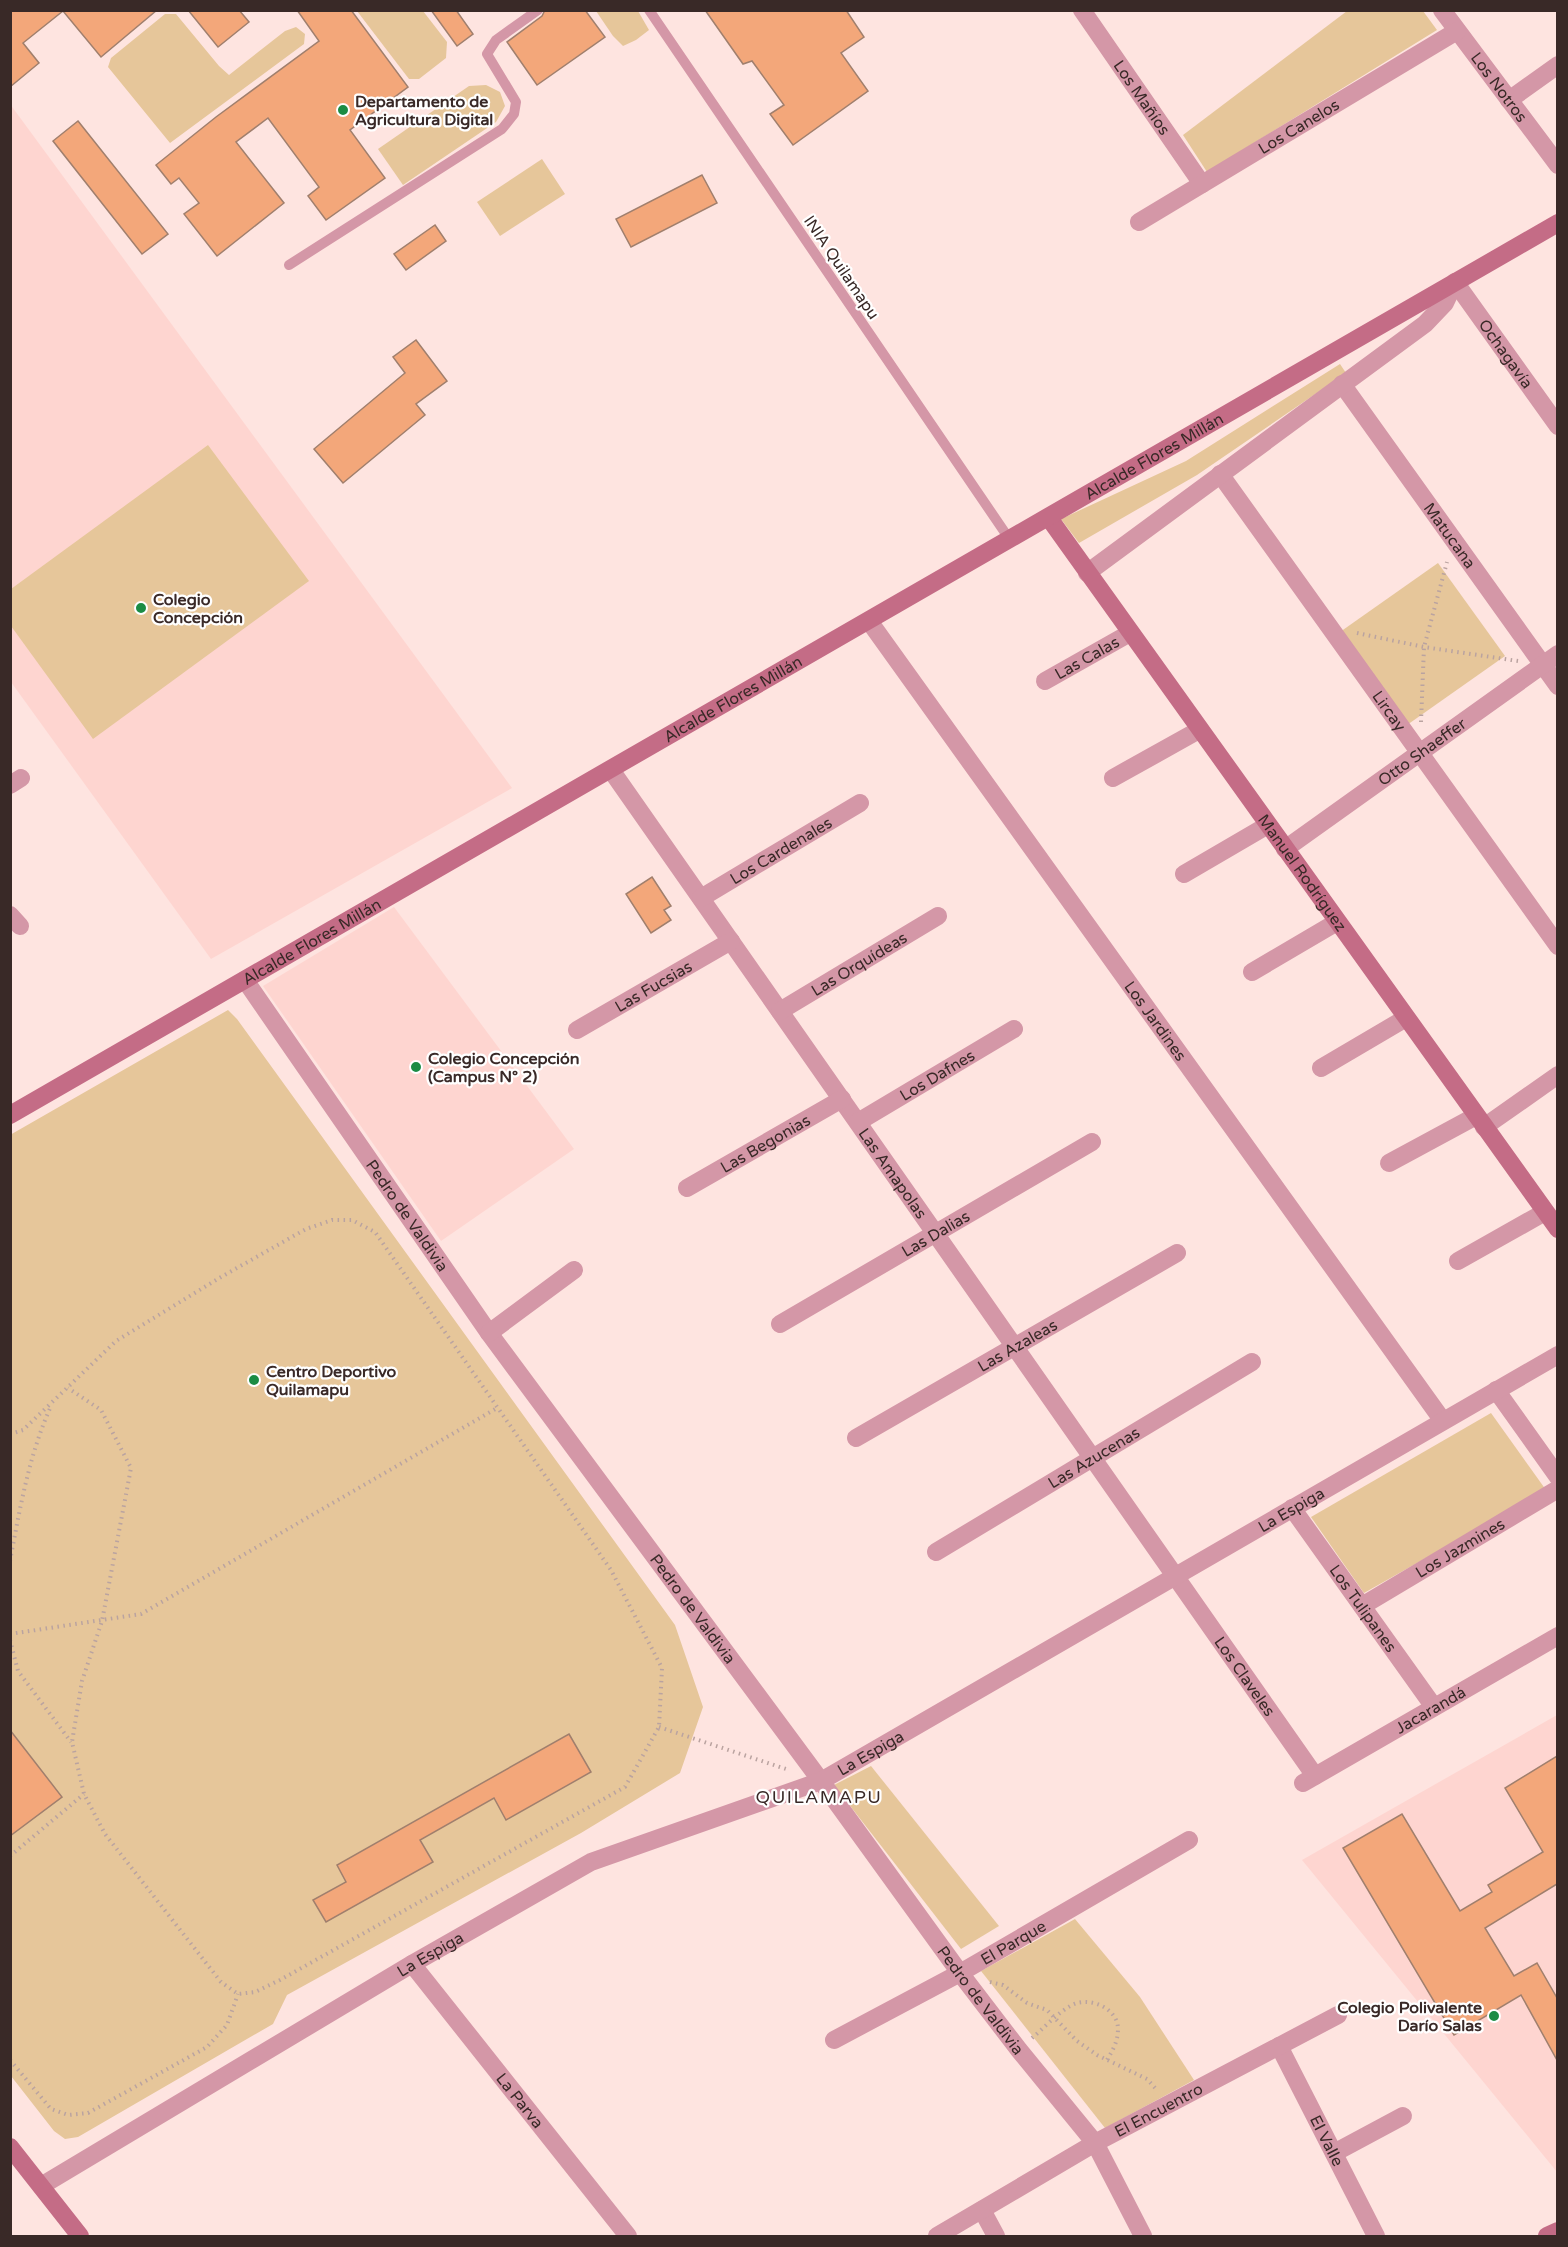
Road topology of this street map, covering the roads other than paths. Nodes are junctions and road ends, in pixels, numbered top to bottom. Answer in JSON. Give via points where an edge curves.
{"nodes":[{"id":1,"x":538,"y":10,"type":"edge"},
{"id":2,"x":649,"y":10,"type":"edge"},
{"id":3,"x":1082,"y":10,"type":"edge"},
{"id":4,"x":1442,"y":10,"type":"edge"},
{"id":5,"x":1457,"y":31,"type":"junction"},
{"id":6,"x":1557,"y":65,"type":"edge"},
{"id":7,"x":1509,"y":100,"type":"junction"},
{"id":8,"x":1557,"y":165,"type":"edge"},
{"id":9,"x":1202,"y":184,"type":"junction"},
{"id":10,"x":1139,"y":222,"type":"dead end"},
{"id":11,"x":1557,"y":223,"type":"edge"},
{"id":12,"x":290,"y":265,"type":"dead end"},
{"id":13,"x":1455,"y":282,"type":"junction"},
{"id":14,"x":1342,"y":384,"type":"junction"},
{"id":15,"x":1557,"y":426,"type":"edge"},
{"id":16,"x":1220,"y":474,"type":"junction"},
{"id":17,"x":1049,"y":518,"type":"junction"},
{"id":18,"x":1010,"y":540,"type":"junction"},
{"id":19,"x":1087,"y":573,"type":"junction"},
{"id":20,"x":869,"y":621,"type":"junction"},
{"id":21,"x":1130,"y":633,"type":"junction"},
{"id":22,"x":1557,"y":654,"type":"edge"},
{"id":23,"x":1542,"y":665,"type":"junction"},
{"id":24,"x":1045,"y":681,"type":"dead end"},
{"id":25,"x":1557,"y":686,"type":"edge"},
{"id":26,"x":1199,"y":730,"type":"junction"},
{"id":27,"x":1419,"y":753,"type":"junction"},
{"id":28,"x":611,"y":770,"type":"junction"},
{"id":29,"x":1113,"y":778,"type":"dead end"},
{"id":30,"x":860,"y":804,"type":"dead end"},
{"id":31,"x":1268,"y":825,"type":"junction"},
{"id":32,"x":1285,"y":849,"type":"junction"},
{"id":33,"x":1184,"y":874,"type":"dead end"},
{"id":34,"x":701,"y":898,"type":"junction"},
{"id":35,"x":938,"y":916,"type":"dead end"},
{"id":36,"x":1337,"y":922,"type":"junction"},
{"id":37,"x":731,"y":941,"type":"junction"},
{"id":38,"x":1557,"y":946,"type":"edge"},
{"id":39,"x":1252,"y":972,"type":"dead end"},
{"id":40,"x":245,"y":980,"type":"junction"},
{"id":41,"x":780,"y":1011,"type":"junction"},
{"id":42,"x":1406,"y":1018,"type":"junction"},
{"id":43,"x":1014,"y":1029,"type":"dead end"},
{"id":44,"x":577,"y":1030,"type":"dead end"},
{"id":45,"x":1321,"y":1068,"type":"dead end"},
{"id":46,"x":1557,"y":1075,"type":"edge"},
{"id":47,"x":842,"y":1099,"type":"junction"},
{"id":48,"x":10,"y":1115,"type":"edge"},
{"id":49,"x":1480,"y":1121,"type":"junction"},
{"id":50,"x":858,"y":1122,"type":"junction"},
{"id":51,"x":1092,"y":1142,"type":"dead end"},
{"id":52,"x":1389,"y":1163,"type":"dead end"},
{"id":53,"x":687,"y":1188,"type":"dead end"},
{"id":54,"x":1545,"y":1212,"type":"junction"},
{"id":55,"x":1557,"y":1229,"type":"edge"},
{"id":56,"x":936,"y":1233,"type":"junction"},
{"id":57,"x":1177,"y":1252,"type":"dead end"},
{"id":58,"x":1458,"y":1261,"type":"dead end"},
{"id":59,"x":574,"y":1270,"type":"dead end"},
{"id":60,"x":780,"y":1324,"type":"dead end"},
{"id":61,"x":489,"y":1333,"type":"junction"},
{"id":62,"x":1015,"y":1346,"type":"junction"},
{"id":63,"x":1557,"y":1355,"type":"edge"},
{"id":64,"x":1252,"y":1362,"type":"dead end"},
{"id":65,"x":1496,"y":1390,"type":"junction"},
{"id":66,"x":1443,"y":1421,"type":"junction"},
{"id":67,"x":856,"y":1438,"type":"dead end"},
{"id":68,"x":1094,"y":1457,"type":"junction"},
{"id":69,"x":1557,"y":1477,"type":"edge"},
{"id":70,"x":1557,"y":1489,"type":"edge"},
{"id":71,"x":1292,"y":1508,"type":"junction"},
{"id":72,"x":936,"y":1552,"type":"dead end"},
{"id":73,"x":1176,"y":1575,"type":"junction"},
{"id":74,"x":1362,"y":1606,"type":"junction"},
{"id":75,"x":1557,"y":1636,"type":"edge"},
{"id":76,"x":1434,"y":1707,"type":"junction"},
{"id":77,"x":1309,"y":1780,"type":"joint"},
{"id":78,"x":821,"y":1781,"type":"junction"},
{"id":79,"x":1189,"y":1840,"type":"dead end"},
{"id":80,"x":412,"y":1964,"type":"junction"},
{"id":81,"x":960,"y":1973,"type":"junction"},
{"id":82,"x":1338,"y":2015,"type":"dead end"},
{"id":83,"x":834,"y":2040,"type":"dead end"},
{"id":84,"x":1279,"y":2046,"type":"junction"},
{"id":85,"x":1403,"y":2116,"type":"dead end"},
{"id":86,"x":1095,"y":2143,"type":"junction"},
{"id":87,"x":10,"y":2147,"type":"edge"},
{"id":88,"x":1334,"y":2153,"type":"junction"},
{"id":89,"x":41,"y":2186,"type":"junction"},
{"id":90,"x":981,"y":2210,"type":"junction"},
{"id":91,"x":1557,"y":2231,"type":"edge"},
{"id":92,"x":945,"y":2234,"type":"edge"},
{"id":93,"x":80,"y":2236,"type":"edge"},
{"id":94,"x":628,"y":2236,"type":"edge"},
{"id":95,"x":996,"y":2236,"type":"edge"},
{"id":96,"x":1143,"y":2236,"type":"edge"},
{"id":97,"x":1376,"y":2236,"type":"edge"},
{"id":98,"x":1547,"y":2236,"type":"edge"}],
"edges":[{"from":1,"to":12,"type":"lane","via":[[496,40],[487,54],[516,102],[514,114],[502,129]]},
{"from":2,"to":18,"type":"lane","name":"INIA Quilamapu"},
{"from":3,"to":9,"type":"street","name":"Los Mañíos"},
{"from":4,"to":5,"type":"street","name":"Los Notros"},
{"from":5,"to":7,"type":"street","name":"Los Notros"},
{"from":5,"to":9,"type":"street","name":"Los Canelos"},
{"from":6,"to":7,"type":"street"},
{"from":7,"to":8,"type":"street","name":"Los Notros"},
{"from":9,"to":10,"type":"street","name":"Los Canelos"},
{"from":11,"to":13,"type":"street","name":"Alcalde Flores Millán"},
{"from":13,"to":14,"type":"street","via":[[1436,314]]},
{"from":13,"to":15,"type":"street","name":"Ochagavía"},
{"from":13,"to":17,"type":"street","name":"Alcalde Flores Millán"},
{"from":14,"to":16,"type":"street"},
{"from":14,"to":23,"type":"street","name":"Matucana"},
{"from":16,"to":19,"type":"street"},
{"from":16,"to":27,"type":"street","name":"Lircay"},
{"from":17,"to":18,"type":"street","name":"Alcalde Flores Millán"},
{"from":17,"to":19,"type":"street","name":"Manuel Rodríguez"},
{"from":18,"to":20,"type":"street","name":"Alcalde Flores Millán"},
{"from":19,"to":21,"type":"street","name":"Manuel Rodríguez"},
{"from":20,"to":28,"type":"street","name":"Alcalde Flores Millán"},
{"from":20,"to":66,"type":"street","name":"Los Jardines"},
{"from":21,"to":24,"type":"street","name":"Las Calas"},
{"from":21,"to":26,"type":"street","name":"Manuel Rodríguez"},
{"from":22,"to":23,"type":"street","name":"Otto Shaeffer"},
{"from":23,"to":25,"type":"street","name":"Matucana"},
{"from":23,"to":27,"type":"street","name":"Otto Shaeffer"},
{"from":26,"to":29,"type":"street"},
{"from":26,"to":31,"type":"street","name":"Manuel Rodríguez"},
{"from":27,"to":32,"type":"street","name":"Otto Shaeffer"},
{"from":27,"to":38,"type":"street","name":"Lircay"},
{"from":28,"to":34,"type":"street","name":"Las Amapolas"},
{"from":28,"to":40,"type":"street","name":"Alcalde Flores Millán"},
{"from":30,"to":34,"type":"street","name":"Los Cardenales"},
{"from":31,"to":32,"type":"street","name":"Manuel Rodríguez"},
{"from":31,"to":33,"type":"street"},
{"from":32,"to":36,"type":"street","name":"Manuel Rodríguez"},
{"from":34,"to":37,"type":"street","name":"Las Amapolas"},
{"from":35,"to":41,"type":"street","name":"Las Orquídeas"},
{"from":36,"to":39,"type":"street"},
{"from":36,"to":42,"type":"street","name":"Manuel Rodríguez"},
{"from":37,"to":41,"type":"street","name":"Las Amapolas"},
{"from":37,"to":44,"type":"street","name":"Las Fucsias"},
{"from":40,"to":48,"type":"street","name":"Alcalde Flores Millán"},
{"from":40,"to":61,"type":"street","name":"Pedro de Valdivia"},
{"from":41,"to":47,"type":"street","name":"Las Amapolas"},
{"from":42,"to":45,"type":"street"},
{"from":42,"to":49,"type":"street","name":"Manuel Rodríguez"},
{"from":43,"to":50,"type":"street","name":"Los Dafnes"},
{"from":46,"to":49,"type":"street"},
{"from":47,"to":50,"type":"street","name":"Las Amapolas"},
{"from":47,"to":53,"type":"street","name":"Las Begonias"},
{"from":49,"to":52,"type":"street"},
{"from":49,"to":54,"type":"street","name":"Manuel Rodríguez"},
{"from":50,"to":56,"type":"street","name":"Las Amapolas"},
{"from":51,"to":56,"type":"street","name":"Las Dalias"},
{"from":54,"to":55,"type":"street","name":"Manuel Rodríguez"},
{"from":54,"to":58,"type":"street"},
{"from":56,"to":60,"type":"street","name":"Las Dalias"},
{"from":56,"to":62,"type":"street","name":"Las Amapolas"},
{"from":57,"to":62,"type":"street","name":"Las Azaleas"},
{"from":59,"to":61,"type":"street"},
{"from":61,"to":78,"type":"street","name":"Pedro de Valdivia"},
{"from":62,"to":67,"type":"street","name":"Las Azaleas"},
{"from":62,"to":68,"type":"street","name":"Las Amapolas"},
{"from":63,"to":65,"type":"street","name":"La Espiga"},
{"from":64,"to":68,"type":"street","name":"Las Azucenas"},
{"from":65,"to":66,"type":"street","name":"La Espiga"},
{"from":65,"to":69,"type":"street"},
{"from":66,"to":71,"type":"street","name":"La Espiga"},
{"from":68,"to":72,"type":"street","name":"Las Azucenas"},
{"from":68,"to":73,"type":"street","name":"Las Amapolas"},
{"from":70,"to":74,"type":"street","name":"Los Jazmines"},
{"from":71,"to":73,"type":"street","name":"La Espiga"},
{"from":71,"to":74,"type":"street","name":"Los Tulipanes"},
{"from":73,"to":77,"type":"street","name":"Los Claveles"},
{"from":73,"to":78,"type":"street","name":"La Espiga"},
{"from":74,"to":76,"type":"street","name":"Los Tulipanes"},
{"from":75,"to":76,"type":"street","name":"Jacarandá"},
{"from":76,"to":77,"type":"street","name":"Jacarandá"},
{"from":78,"to":80,"type":"street","name":"La Espiga","via":[[591,1862]]},
{"from":78,"to":81,"type":"street","name":"Pedro de Valdivia"},
{"from":79,"to":81,"type":"street","name":"El Parque"},
{"from":80,"to":89,"type":"street","name":"La Espiga"},
{"from":80,"to":94,"type":"street","name":"La Parva"},
{"from":81,"to":83,"type":"street","name":"El Parque"},
{"from":81,"to":86,"type":"street","name":"Pedro de Valdivia"},
{"from":82,"to":84,"type":"street","name":"El Encuentro"},
{"from":84,"to":86,"type":"street","name":"El Encuentro"},
{"from":84,"to":88,"type":"street","name":"El Valle"},
{"from":85,"to":88,"type":"street"},
{"from":86,"to":90,"type":"street","name":"El Encuentro"},
{"from":86,"to":96,"type":"street","name":"Pedro de Valdivia"},
{"from":87,"to":89,"type":"street"},
{"from":88,"to":97,"type":"street","name":"El Valle"},
{"from":89,"to":93,"type":"street"},
{"from":90,"to":92,"type":"street","name":"El Encuentro"},
{"from":90,"to":95,"type":"street"},
{"from":91,"to":98,"type":"street"}]}
